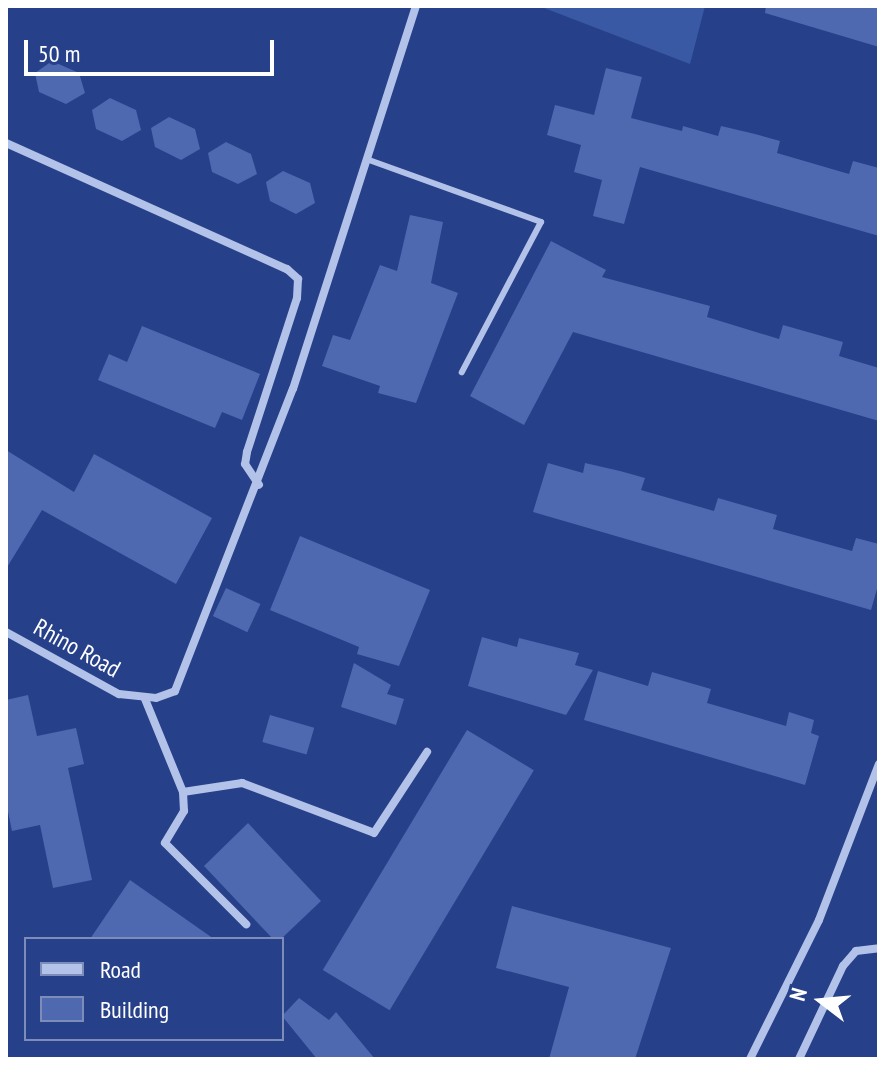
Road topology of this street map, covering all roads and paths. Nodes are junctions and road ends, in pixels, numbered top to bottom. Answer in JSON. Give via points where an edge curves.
{"nodes":[{"id":1,"x":416,"y":6,"type":"edge"},
{"id":2,"x":6,"y":143,"type":"edge"},
{"id":3,"x":369,"y":160,"type":"junction"},
{"id":4,"x":462,"y":372,"type":"dead end"},
{"id":5,"x":259,"y":485,"type":"junction"},
{"id":6,"x":6,"y":632,"type":"edge"},
{"id":7,"x":145,"y":699,"type":"junction"},
{"id":8,"x":427,"y":752,"type":"dead end"},
{"id":9,"x":879,"y":764,"type":"edge"},
{"id":10,"x":183,"y":792,"type":"junction"},
{"id":11,"x":246,"y":924,"type":"dead end"},
{"id":12,"x":879,"y":948,"type":"edge"},
{"id":13,"x":750,"y":1059,"type":"edge"},
{"id":14,"x":799,"y":1059,"type":"edge"}],
"edges":[{"from":1,"to":3,"type":"street"},
{"from":2,"to":5,"type":"street","via":[[287,269],[298,279],[297,298],[247,452],[245,464]]},
{"from":3,"to":4,"type":"lane","via":[[541,222]]},
{"from":3,"to":5,"type":"street"},
{"from":5,"to":7,"type":"street","via":[[175,691]]},
{"from":6,"to":7,"type":"street","name":"Rhino Road","via":[[93,682]]},
{"from":7,"to":10,"type":"street"},
{"from":8,"to":10,"type":"street","via":[[374,833],[242,783]]},
{"from":9,"to":13,"type":"street","via":[[819,920]]},
{"from":10,"to":11,"type":"street","via":[[184,811],[165,843]]},
{"from":12,"to":14,"type":"street","via":[[856,951],[843,966]]}]}
